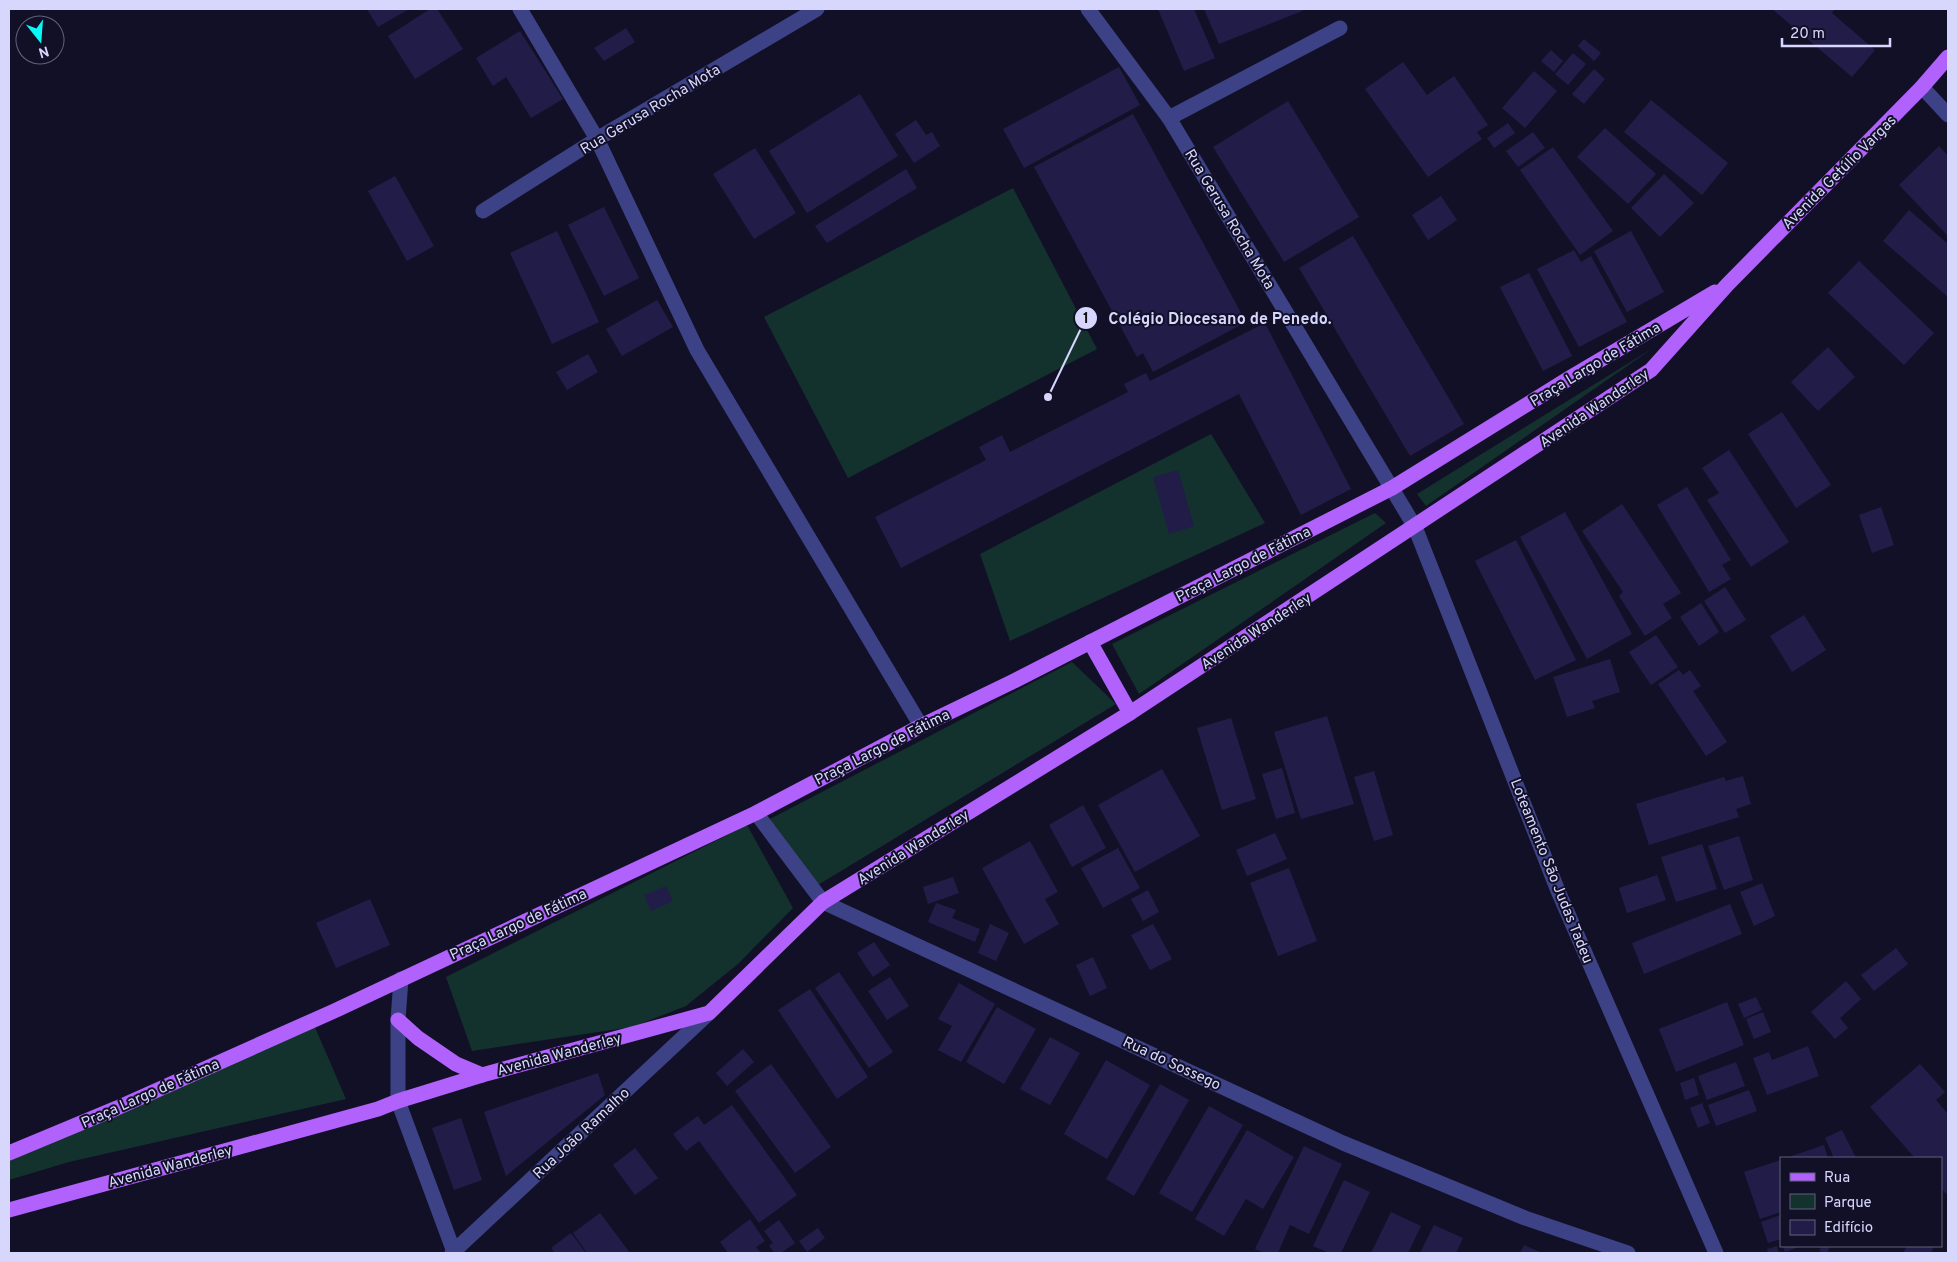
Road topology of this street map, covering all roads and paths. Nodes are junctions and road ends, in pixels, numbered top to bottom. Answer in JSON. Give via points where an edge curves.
{"nodes":[{"id":1,"x":520,"y":9,"type":"edge"},
{"id":2,"x":817,"y":9,"type":"edge"},
{"id":3,"x":1088,"y":9,"type":"edge"},
{"id":4,"x":1340,"y":28,"type":"dead end"},
{"id":5,"x":1948,"y":57,"type":"edge"},
{"id":6,"x":1922,"y":87,"type":"junction"},
{"id":7,"x":1948,"y":115,"type":"edge"},
{"id":8,"x":1169,"y":118,"type":"junction"},
{"id":9,"x":597,"y":139,"type":"junction"},
{"id":10,"x":484,"y":211,"type":"dead end"},
{"id":11,"x":1727,"y":285,"type":"junction"},
{"id":12,"x":1392,"y":488,"type":"junction"},
{"id":13,"x":1415,"y":527,"type":"junction"},
{"id":14,"x":1090,"y":642,"type":"junction"},
{"id":15,"x":1130,"y":713,"type":"junction"},
{"id":16,"x":922,"y":726,"type":"junction"},
{"id":17,"x":756,"y":813,"type":"junction"},
{"id":18,"x":823,"y":902,"type":"junction"},
{"id":19,"x":401,"y":979,"type":"junction"},
{"id":20,"x":709,"y":1013,"type":"junction"},
{"id":21,"x":398,"y":1020,"type":"junction"},
{"id":22,"x":482,"y":1075,"type":"junction"},
{"id":23,"x":398,"y":1101,"type":"junction"},
{"id":24,"x":9,"y":1153,"type":"edge"},
{"id":25,"x":9,"y":1210,"type":"edge"},
{"id":26,"x":453,"y":1253,"type":"edge"},
{"id":27,"x":1628,"y":1253,"type":"edge"},
{"id":28,"x":1716,"y":1253,"type":"edge"}],
"edges":[{"from":1,"to":9,"type":"street"},
{"from":2,"to":9,"type":"street","name":"Rua Gerusa Rocha Mota"},
{"from":3,"to":8,"type":"street","name":"Rua Gerusa Rocha Mota"},
{"from":4,"to":8,"type":"street"},
{"from":5,"to":6,"type":"main road","name":"Avenida Getúlio Vargas"},
{"from":6,"to":7,"type":"street"},
{"from":6,"to":11,"type":"main road","name":"Avenida Getúlio Vargas"},
{"from":8,"to":12,"type":"street","name":"Rua Gerusa Rocha Mota"},
{"from":9,"to":10,"type":"street","name":"Rua Gerusa Rocha Mota"},
{"from":9,"to":16,"type":"street","via":[[697,350]]},
{"from":11,"to":12,"type":"main road","name":"Praça Largo de Fátima"},
{"from":11,"to":13,"type":"main road","name":"Avenida Wanderley","via":[[1651,370]]},
{"from":12,"to":13,"type":"street","name":"Loteamento São Judas Tadeu"},
{"from":12,"to":14,"type":"main road","name":"Praça Largo de Fátima"},
{"from":13,"to":15,"type":"main road","name":"Avenida Wanderley"},
{"from":13,"to":28,"type":"street","name":"Loteamento São Judas Tadeu","via":[[1558,890]]},
{"from":14,"to":15,"type":"main road"},
{"from":14,"to":16,"type":"main road","name":"Praça Largo de Fátima"},
{"from":15,"to":18,"type":"main road","name":"Avenida Wanderley"},
{"from":16,"to":17,"type":"main road","name":"Praça Largo de Fátima"},
{"from":17,"to":18,"type":"street","name":"Rua do Sossego"},
{"from":17,"to":19,"type":"main road","name":"Praça Largo de Fátima"},
{"from":18,"to":20,"type":"main road","name":"Avenida Wanderley"},
{"from":18,"to":27,"type":"street","name":"Rua do Sossego","via":[[1343,1143],[1525,1218]]},
{"from":19,"to":21,"type":"street"},
{"from":19,"to":24,"type":"main road","name":"Praça Largo de Fátima","via":[[168,1086]]},
{"from":20,"to":22,"type":"main road","name":"Avenida Wanderley"},
{"from":20,"to":26,"type":"street","name":"Rua João Ramalho"},
{"from":21,"to":22,"type":"main road","via":[[456,1064]]},
{"from":21,"to":23,"type":"street"},
{"from":22,"to":23,"type":"main road","name":"Avenida Wanderley"},
{"from":23,"to":25,"type":"main road","name":"Avenida Wanderley"},
{"from":23,"to":26,"type":"street"}]}
